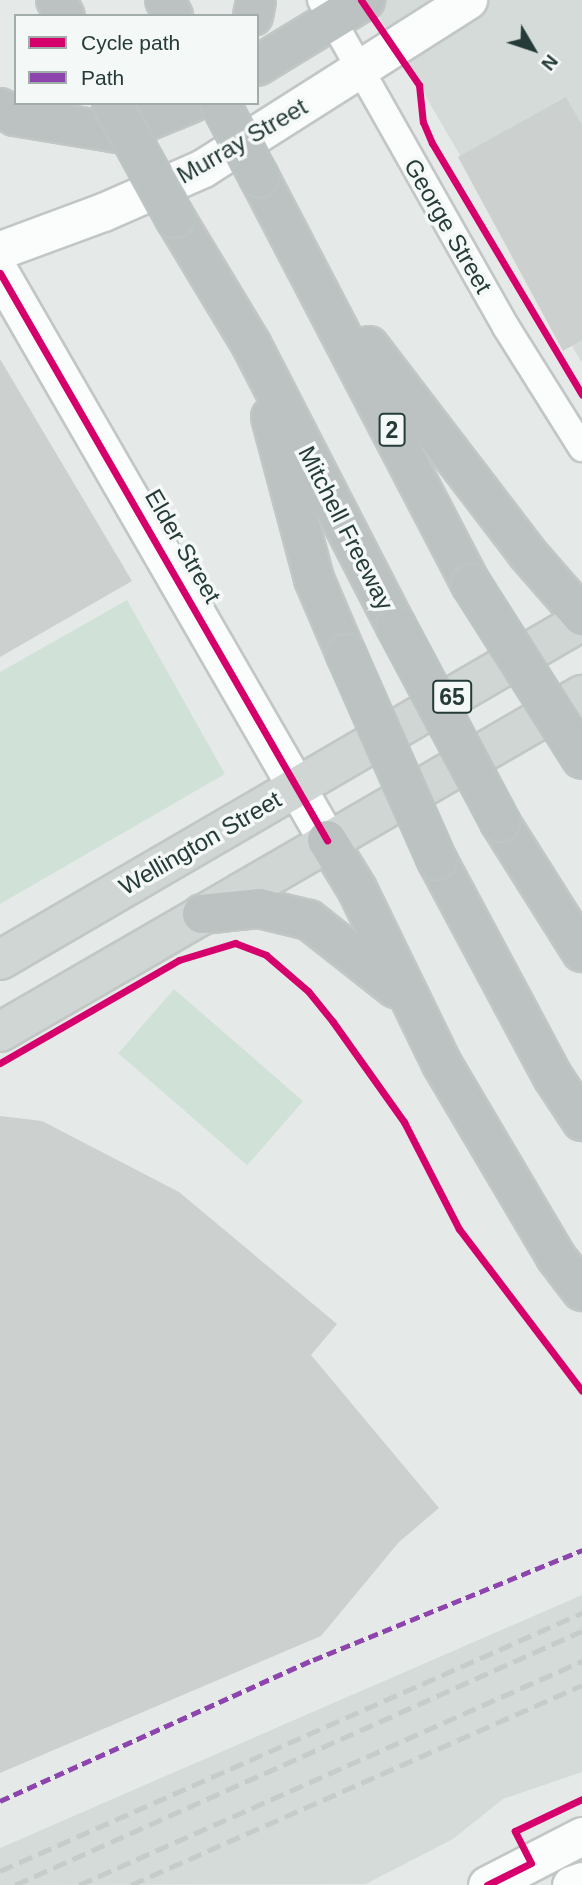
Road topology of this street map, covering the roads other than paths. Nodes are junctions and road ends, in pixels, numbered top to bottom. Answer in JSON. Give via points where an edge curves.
{"nodes":[{"id":1,"x":365,"y":0,"type":"edge"},
{"id":2,"x":468,"y":0,"type":"edge"},
{"id":3,"x":326,"y":9,"type":"edge"},
{"id":4,"x":259,"y":64,"type":"edge"},
{"id":5,"x":361,"y":70,"type":"junction"},
{"id":6,"x":113,"y":105,"type":"edge"},
{"id":7,"x":186,"y":105,"type":"edge"},
{"id":8,"x":221,"y":105,"type":"edge"},
{"id":9,"x":0,"y":108,"type":"edge"},
{"id":10,"x":0,"y":250,"type":"edge"},
{"id":11,"x":0,"y":274,"type":"edge"},
{"id":12,"x":314,"y":275,"type":"junction"},
{"id":13,"x":251,"y":344,"type":"junction"},
{"id":14,"x":582,"y":448,"type":"edge"},
{"id":15,"x":582,"y":618,"type":"edge"},
{"id":16,"x":582,"y":695,"type":"edge"},
{"id":17,"x":582,"y":759,"type":"edge"},
{"id":18,"x":298,"y":786,"type":"junction"},
{"id":19,"x":327,"y":840,"type":"junction"},
{"id":20,"x":202,"y":914,"type":"junction"},
{"id":21,"x":582,"y":952,"type":"edge"},
{"id":22,"x":0,"y":960,"type":"edge"},
{"id":23,"x":410,"y":1000,"type":"junction"},
{"id":24,"x":0,"y":1032,"type":"edge"},
{"id":25,"x":582,"y":1121,"type":"edge"},
{"id":26,"x":582,"y":1291,"type":"edge"},
{"id":27,"x":582,"y":1836,"type":"edge"},
{"id":28,"x":582,"y":1881,"type":"edge"},
{"id":29,"x":487,"y":1885,"type":"edge"},
{"id":30,"x":571,"y":1885,"type":"edge"}],
"edges":[{"from":1,"to":3,"type":"highway"},
{"from":2,"to":5,"type":"main road","name":"Murray Street"},
{"from":3,"to":4,"type":"highway"},
{"from":3,"to":5,"type":"street","name":"George Street"},
{"from":5,"to":10,"type":"main road","name":"Murray Street","via":[[203,168]]},
{"from":5,"to":14,"type":"street","name":"George Street","via":[[506,327]]},
{"from":6,"to":13,"type":"highway","name":"Mitchell Freeway","bridge":true},
{"from":7,"to":9,"type":"highway","via":[[118,132],[15,116]]},
{"from":8,"to":12,"type":"highway","number":"2","bridge":true},
{"from":11,"to":18,"type":"main road","name":"Elder Street"},
{"from":12,"to":15,"type":"highway"},
{"from":12,"to":17,"type":"highway","number":"2","bridge":true,"via":[[471,584]]},
{"from":13,"to":21,"type":"highway","name":"Mitchell Freeway","bridge":true,"via":[[500,822]]},
{"from":13,"to":25,"type":"highway","bridge":true,"via":[[314,579],[437,860],[553,1077]]},
{"from":15,"to":18,"type":"main road","name":"Wellington Street","number":"65"},
{"from":16,"to":19,"type":"main road","number":"65"},
{"from":18,"to":19,"type":"main road","name":"Elder Street"},
{"from":18,"to":22,"type":"main road","name":"Wellington Street","number":"65"},
{"from":19,"to":20,"type":"main road","number":"65"},
{"from":19,"to":23,"type":"highway","via":[[357,889]]},
{"from":20,"to":23,"type":"highway","via":[[258,908],[309,920]]},
{"from":20,"to":24,"type":"main road","number":"65"},
{"from":23,"to":26,"type":"highway","via":[[556,1257]]},
{"from":27,"to":29,"type":"main road"},
{"from":28,"to":30,"type":"main road"}]}
